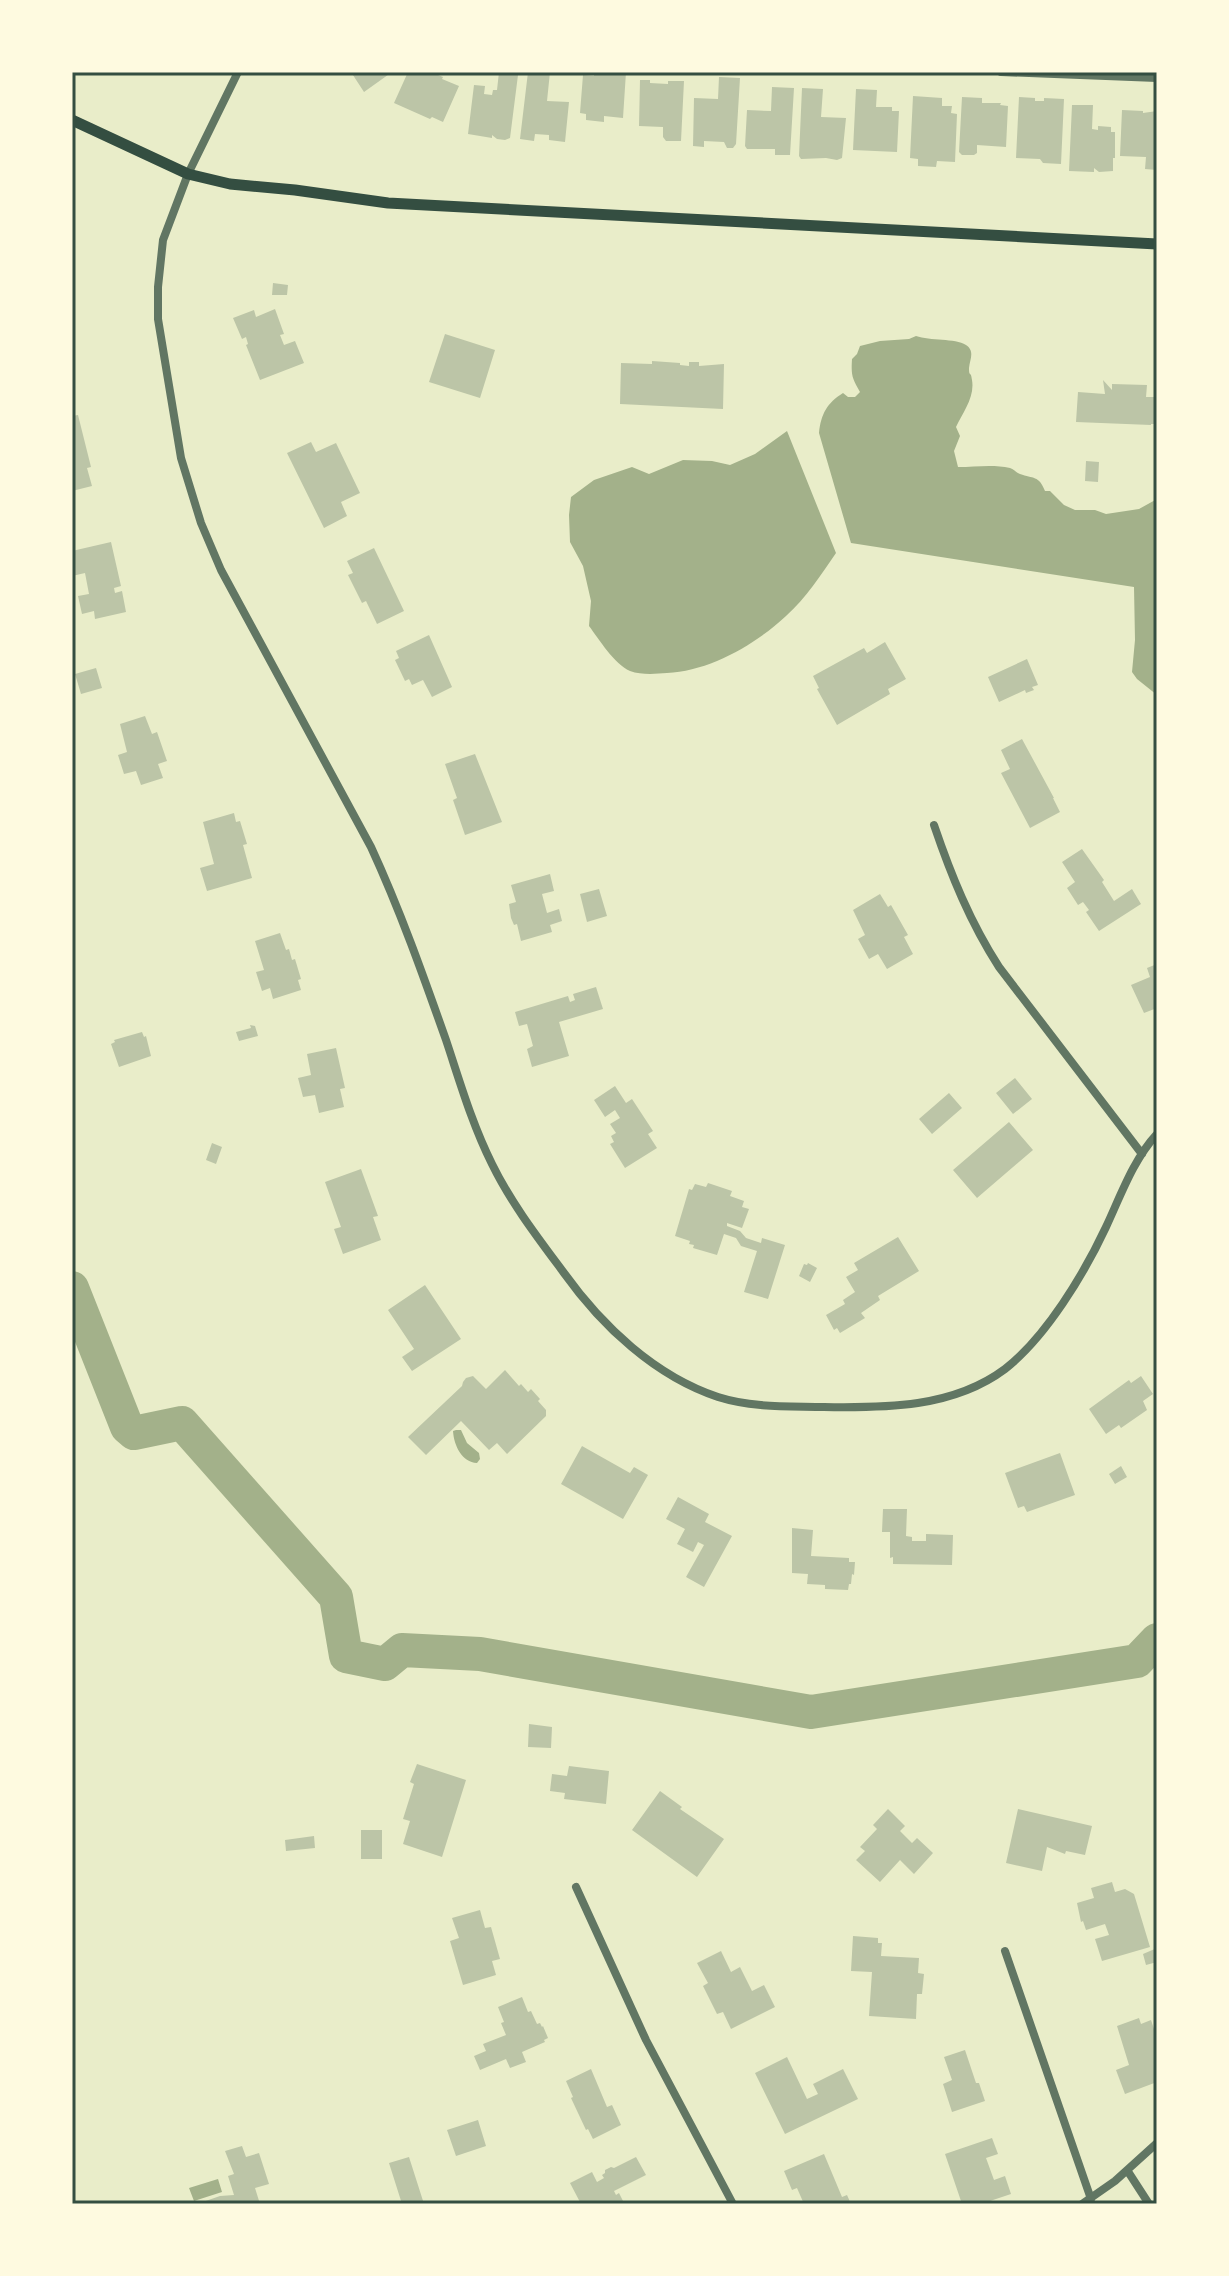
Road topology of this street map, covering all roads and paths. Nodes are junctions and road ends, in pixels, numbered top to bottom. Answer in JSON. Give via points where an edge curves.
{"nodes":[{"id":1,"x":238,"y":72,"type":"edge"},
{"id":2,"x":1001,"y":72,"type":"edge"},
{"id":3,"x":1157,"y":78,"type":"edge"},
{"id":4,"x":72,"y":120,"type":"edge"},
{"id":5,"x":188,"y":174,"type":"junction"},
{"id":6,"x":1157,"y":244,"type":"edge"},
{"id":7,"x":934,"y":825,"type":"dead end"},
{"id":8,"x":1157,"y":1134,"type":"edge"},
{"id":9,"x":1142,"y":1154,"type":"junction"},
{"id":10,"x":576,"y":1887,"type":"dead end"},
{"id":11,"x":1005,"y":1951,"type":"dead end"},
{"id":12,"x":1157,"y":2143,"type":"edge"},
{"id":13,"x":1127,"y":2170,"type":"junction"},
{"id":14,"x":1091,"y":2199,"type":"junction"},
{"id":15,"x":733,"y":2204,"type":"edge"},
{"id":16,"x":1082,"y":2204,"type":"edge"},
{"id":17,"x":1149,"y":2204,"type":"edge"}],
"edges":[{"from":1,"to":5,"type":"street"},
{"from":2,"to":3,"type":"street"},
{"from":4,"to":5,"type":"main road"},
{"from":5,"to":6,"type":"main road","via":[[388,203]]},
{"from":5,"to":9,"type":"street","via":[[163,240],[158,319],[181,458],[201,523],[393,893],[492,1165],[517,1209],[601,1319],[661,1369],[718,1397],[765,1406],[881,1408],[942,1398],[994,1377],[1035,1340],[1097,1245]]},
{"from":7,"to":9,"type":"street","via":[[981,939]]},
{"from":8,"to":9,"type":"street"},
{"from":10,"to":15,"type":"street","via":[[646,2040]]},
{"from":11,"to":14,"type":"street"},
{"from":12,"to":13,"type":"street"},
{"from":13,"to":14,"type":"street"},
{"from":13,"to":17,"type":"street"},
{"from":14,"to":16,"type":"street"}]}
